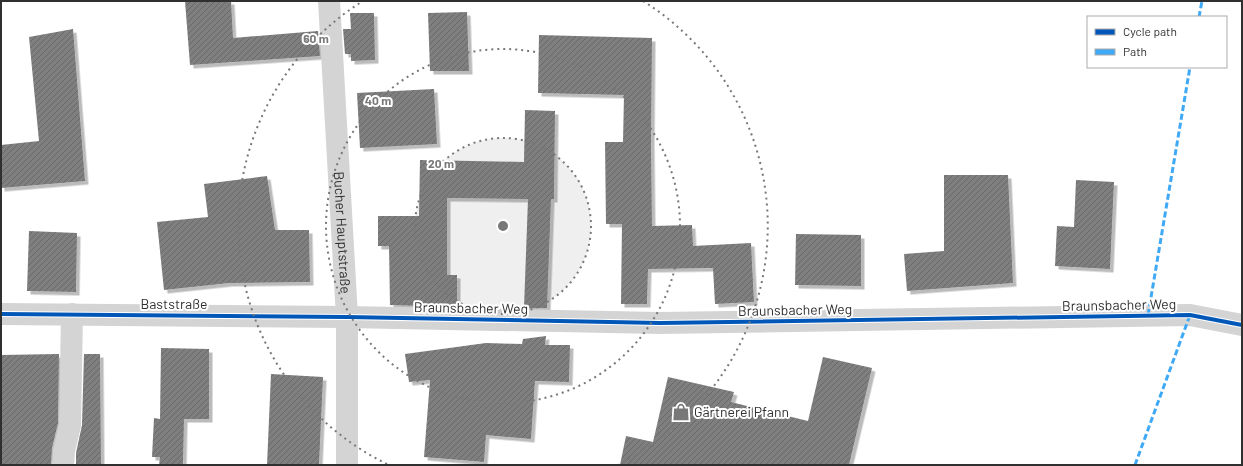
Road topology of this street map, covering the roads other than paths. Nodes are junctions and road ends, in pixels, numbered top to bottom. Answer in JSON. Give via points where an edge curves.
{"nodes":[{"id":1,"x":329,"y":1,"type":"edge"},
{"id":2,"x":1,"y":314,"type":"edge"},
{"id":3,"x":72,"y":314,"type":"junction"},
{"id":4,"x":347,"y":316,"type":"junction"},
{"id":5,"x":1242,"y":325,"type":"edge"},
{"id":6,"x":63,"y":465,"type":"edge"},
{"id":7,"x":347,"y":465,"type":"edge"}],
"edges":[{"from":1,"to":4,"type":"street","name":"Bucher Hauptstraße"},
{"from":2,"to":3,"type":"street","name":"Baststraße"},
{"from":3,"to":4,"type":"street","name":"Baststraße"},
{"from":3,"to":6,"type":"street","via":[[70,425]]},
{"from":4,"to":5,"type":"street","name":"Braunsbacher Weg","via":[[660,323],[1190,315]]},
{"from":4,"to":7,"type":"street","name":"Bucher Hauptstraße"}]}
